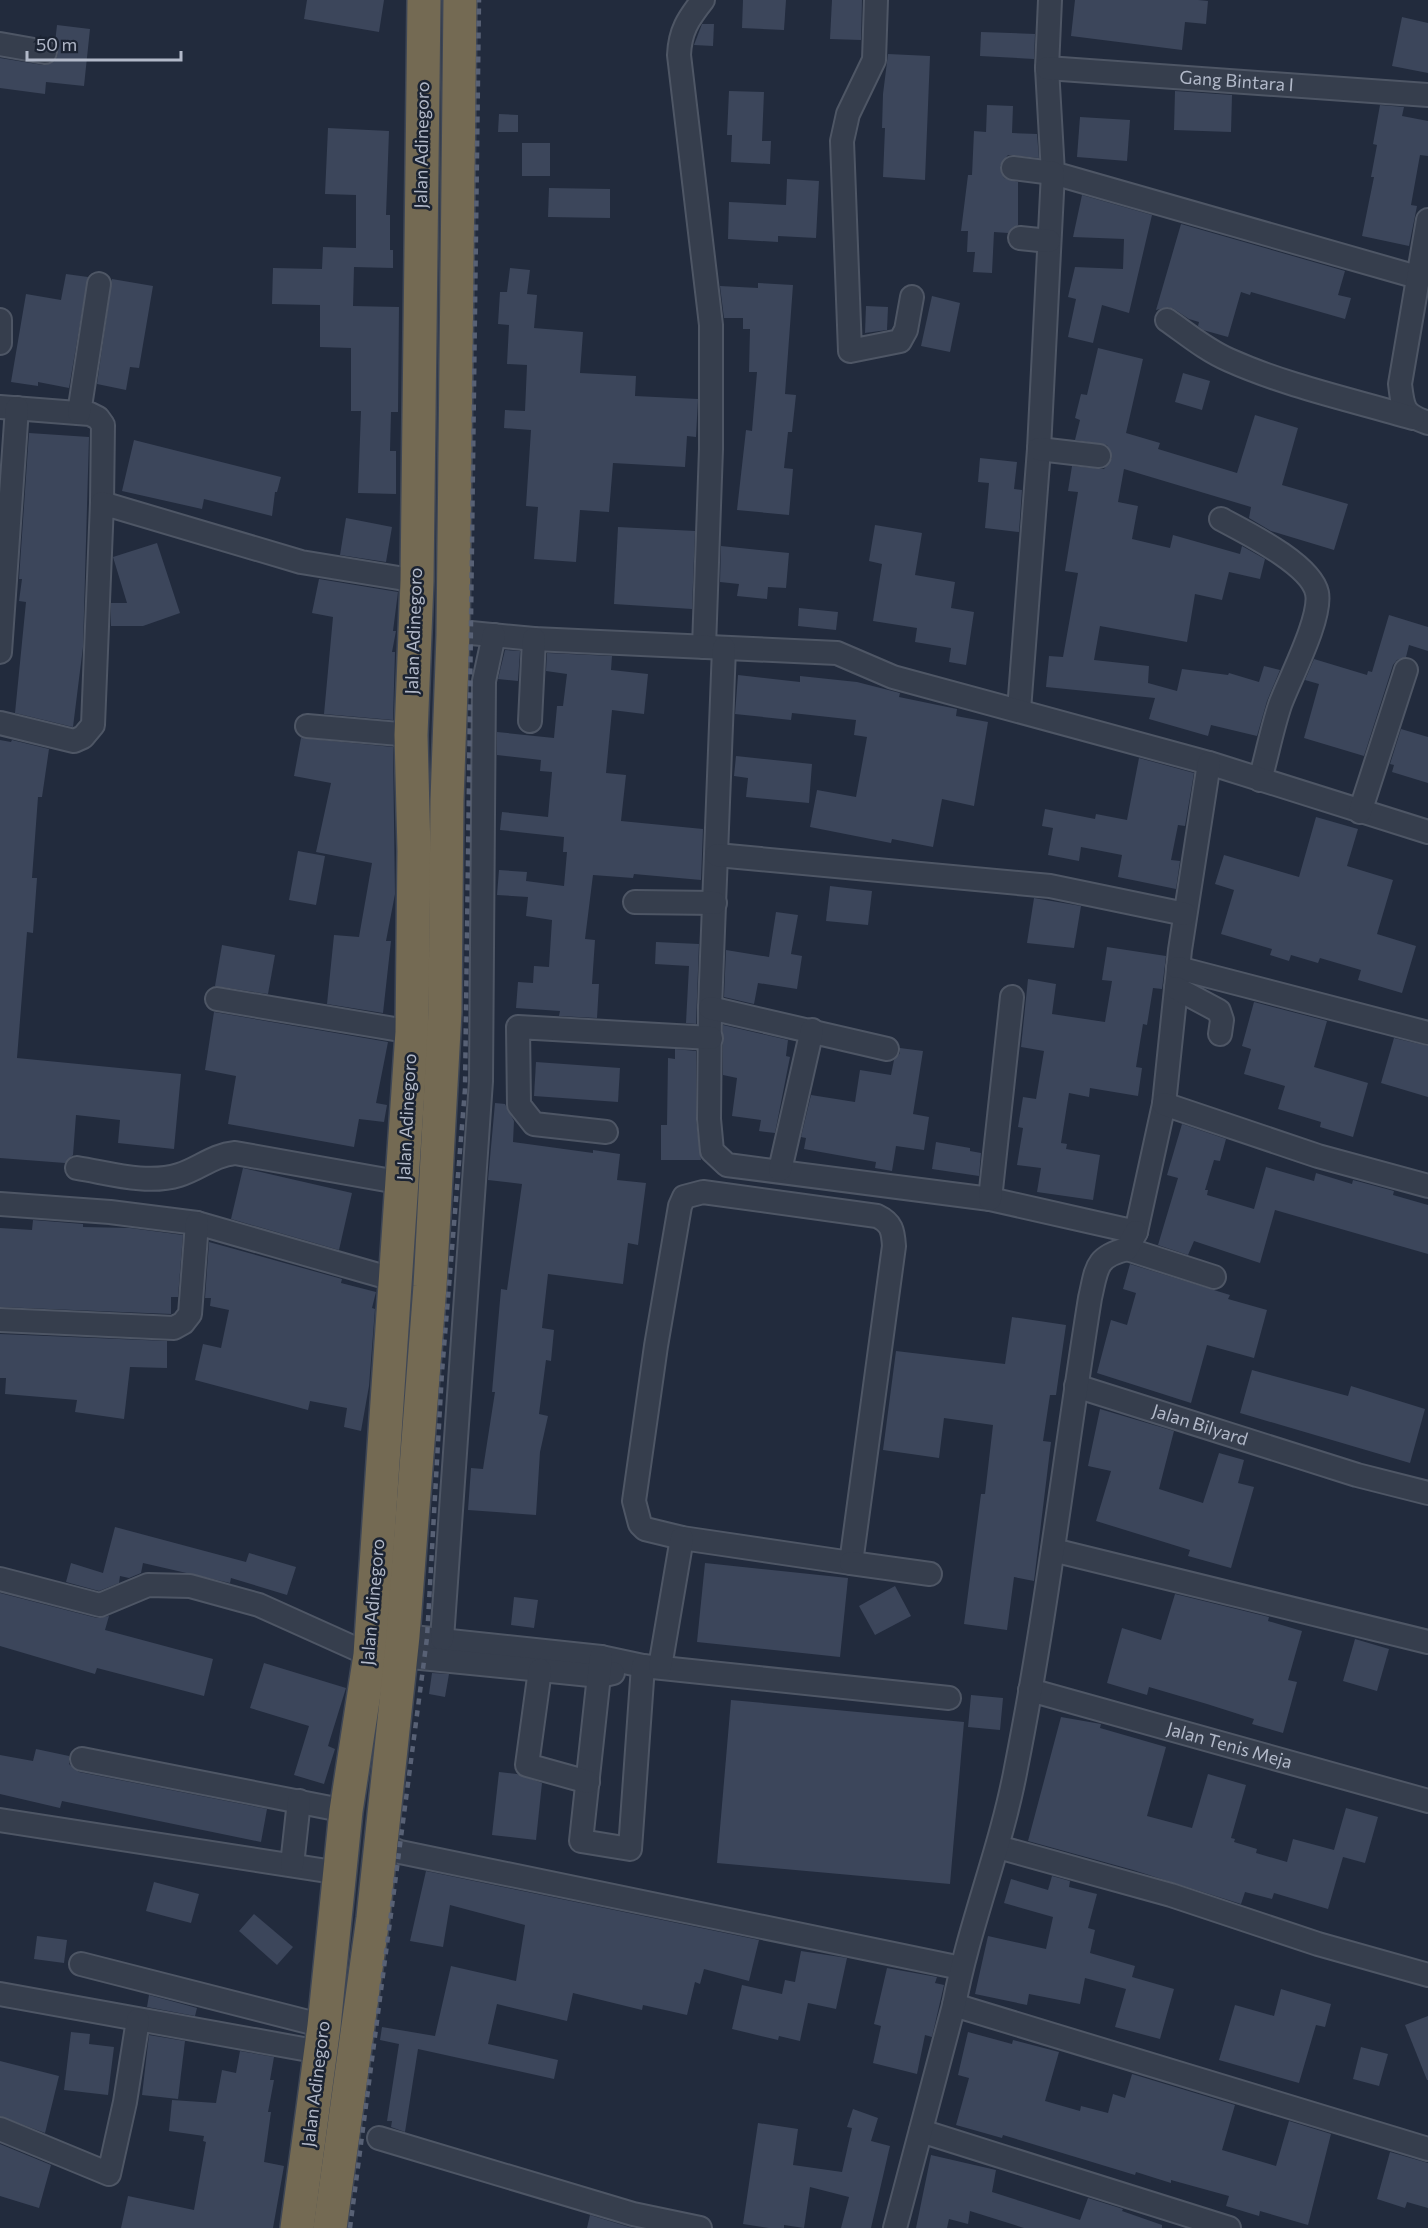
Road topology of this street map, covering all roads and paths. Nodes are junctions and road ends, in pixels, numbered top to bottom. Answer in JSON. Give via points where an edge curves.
{"nodes":[{"id":1,"x":424,"y":0,"type":"edge"},
{"id":2,"x":460,"y":0,"type":"edge"},
{"id":3,"x":703,"y":0,"type":"edge"},
{"id":4,"x":876,"y":0,"type":"edge"},
{"id":5,"x":1050,"y":0,"type":"edge"},
{"id":6,"x":0,"y":44,"type":"edge"},
{"id":7,"x":45,"y":52,"type":"dead end"},
{"id":8,"x":1047,"y":68,"type":"junction"},
{"id":9,"x":1428,"y":95,"type":"edge"},
{"id":10,"x":1013,"y":168,"type":"dead end"},
{"id":11,"x":1053,"y":173,"type":"junction"},
{"id":12,"x":1428,"y":220,"type":"edge"},
{"id":13,"x":1020,"y":238,"type":"dead end"},
{"id":14,"x":1049,"y":241,"type":"junction"},
{"id":15,"x":1417,"y":277,"type":"junction"},
{"id":16,"x":99,"y":284,"type":"dead end"},
{"id":17,"x":912,"y":297,"type":"dead end"},
{"id":18,"x":0,"y":320,"type":"edge"},
{"id":19,"x":1167,"y":320,"type":"dead end"},
{"id":20,"x":0,"y":343,"type":"edge"},
{"id":21,"x":9,"y":407,"type":"edge"},
{"id":22,"x":80,"y":414,"type":"junction"},
{"id":23,"x":1420,"y":420,"type":"edge"},
{"id":24,"x":1039,"y":449,"type":"junction"},
{"id":25,"x":1099,"y":456,"type":"dead end"},
{"id":26,"x":102,"y":503,"type":"junction"},
{"id":27,"x":5,"y":511,"type":"edge"},
{"id":28,"x":1221,"y":519,"type":"dead end"},
{"id":29,"x":417,"y":581,"type":"junction"},
{"id":30,"x":453,"y":635,"type":"junction"},
{"id":31,"x":494,"y":635,"type":"junction"},
{"id":32,"x":534,"y":639,"type":"junction"},
{"id":33,"x":714,"y":648,"type":"junction"},
{"id":34,"x":0,"y":652,"type":"edge"},
{"id":35,"x":1406,"y":670,"type":"dead end"},
{"id":36,"x":1019,"y":710,"type":"junction"},
{"id":37,"x":530,"y":721,"type":"dead end"},
{"id":38,"x":0,"y":723,"type":"edge"},
{"id":39,"x":307,"y":726,"type":"dead end"},
{"id":40,"x":411,"y":735,"type":"junction"},
{"id":41,"x":1209,"y":763,"type":"junction"},
{"id":42,"x":1260,"y":780,"type":"junction"},
{"id":43,"x":1360,"y":812,"type":"junction"},
{"id":44,"x":1428,"y":832,"type":"edge"},
{"id":45,"x":717,"y":855,"type":"junction"},
{"id":46,"x":635,"y":902,"type":"dead end"},
{"id":47,"x":716,"y":903,"type":"junction"},
{"id":48,"x":1185,"y":914,"type":"junction"},
{"id":49,"x":1177,"y":978,"type":"junction"},
{"id":50,"x":1012,"y":997,"type":"dead end"},
{"id":51,"x":217,"y":999,"type":"dead end"},
{"id":52,"x":710,"y":1008,"type":"junction"},
{"id":53,"x":812,"y":1030,"type":"junction"},
{"id":54,"x":412,"y":1032,"type":"junction"},
{"id":55,"x":1428,"y":1033,"type":"edge"},
{"id":56,"x":1220,"y":1034,"type":"dead end"},
{"id":57,"x":711,"y":1038,"type":"junction"},
{"id":58,"x":887,"y":1049,"type":"dead end"},
{"id":59,"x":1164,"y":1104,"type":"junction"},
{"id":60,"x":606,"y":1131,"type":"dead end"},
{"id":61,"x":76,"y":1168,"type":"dead end"},
{"id":62,"x":780,"y":1170,"type":"junction"},
{"id":63,"x":403,"y":1183,"type":"junction"},
{"id":64,"x":1428,"y":1186,"type":"edge"},
{"id":65,"x":990,"y":1199,"type":"junction"},
{"id":66,"x":0,"y":1204,"type":"edge"},
{"id":67,"x":197,"y":1223,"type":"junction"},
{"id":68,"x":1131,"y":1240,"type":"junction"},
{"id":69,"x":1214,"y":1277,"type":"dead end"},
{"id":70,"x":396,"y":1280,"type":"junction"},
{"id":71,"x":0,"y":1320,"type":"edge"},
{"id":72,"x":1076,"y":1386,"type":"junction"},
{"id":73,"x":1428,"y":1493,"type":"edge"},
{"id":74,"x":682,"y":1538,"type":"junction"},
{"id":75,"x":1053,"y":1550,"type":"junction"},
{"id":76,"x":851,"y":1563,"type":"junction"},
{"id":77,"x":930,"y":1574,"type":"dead end"},
{"id":78,"x":0,"y":1579,"type":"edge"},
{"id":79,"x":442,"y":1639,"type":"junction"},
{"id":80,"x":1428,"y":1642,"type":"edge"},
{"id":81,"x":391,"y":1649,"type":"junction"},
{"id":82,"x":483,"y":1654,"type":"junction"},
{"id":83,"x":601,"y":1667,"type":"junction"},
{"id":84,"x":652,"y":1667,"type":"junction"},
{"id":85,"x":540,"y":1670,"type":"junction"},
{"id":86,"x":1030,"y":1690,"type":"junction"},
{"id":87,"x":949,"y":1698,"type":"dead end"},
{"id":88,"x":82,"y":1759,"type":"dead end"},
{"id":89,"x":588,"y":1782,"type":"junction"},
{"id":90,"x":299,"y":1801,"type":"junction"},
{"id":91,"x":1428,"y":1801,"type":"edge"},
{"id":92,"x":346,"y":1811,"type":"junction"},
{"id":93,"x":0,"y":1820,"type":"edge"},
{"id":94,"x":380,"y":1844,"type":"junction"},
{"id":95,"x":998,"y":1847,"type":"junction"},
{"id":96,"x":292,"y":1865,"type":"junction"},
{"id":97,"x":340,"y":1873,"type":"junction"},
{"id":98,"x":81,"y":1964,"type":"dead end"},
{"id":99,"x":961,"y":1968,"type":"junction"},
{"id":100,"x":1428,"y":1975,"type":"edge"},
{"id":101,"x":0,"y":1994,"type":"edge"},
{"id":102,"x":954,"y":2005,"type":"junction"},
{"id":103,"x":138,"y":2020,"type":"junction"},
{"id":104,"x":322,"y":2039,"type":"junction"},
{"id":105,"x":316,"y":2093,"type":"junction"},
{"id":106,"x":350,"y":2093,"type":"junction"},
{"id":107,"x":0,"y":2129,"type":"edge"},
{"id":108,"x":921,"y":2130,"type":"junction"},
{"id":109,"x":379,"y":2138,"type":"dead end"},
{"id":110,"x":1428,"y":2149,"type":"edge"},
{"id":111,"x":308,"y":2153,"type":"junction"},
{"id":112,"x":340,"y":2162,"type":"junction"},
{"id":113,"x":297,"y":2228,"type":"edge"},
{"id":114,"x":330,"y":2228,"type":"edge"},
{"id":115,"x":700,"y":2228,"type":"edge"},
{"id":116,"x":895,"y":2228,"type":"edge"},
{"id":117,"x":1229,"y":2228,"type":"edge"}],
"edges":[{"from":1,"to":29,"type":"highway","name":"Jalan Adinegoro"},
{"from":2,"to":30,"type":"highway"},
{"from":3,"to":33,"type":"street","via":[[685,23],[679,56],[711,325]]},
{"from":4,"to":17,"type":"street","via":[[874,60],[848,114],[842,141],[850,351],[900,340],[906,330]]},
{"from":5,"to":8,"type":"street"},
{"from":6,"to":7,"type":"street"},
{"from":8,"to":9,"type":"street","name":"Gang Bintara I"},
{"from":8,"to":11,"type":"street"},
{"from":10,"to":11,"type":"street"},
{"from":11,"to":14,"type":"street"},
{"from":11,"to":15,"type":"street"},
{"from":12,"to":15,"type":"street"},
{"from":13,"to":14,"type":"street"},
{"from":14,"to":24,"type":"street"},
{"from":15,"to":23,"type":"street","via":[[1400,384],[1403,408]]},
{"from":16,"to":22,"type":"street"},
{"from":18,"to":20,"type":"street"},
{"from":19,"to":23,"type":"street","via":[[1229,360]]},
{"from":21,"to":22,"type":"street"},
{"from":21,"to":27,"type":"street"},
{"from":22,"to":26,"type":"street","via":[[98,418],[103,425]]},
{"from":24,"to":25,"type":"street"},
{"from":24,"to":36,"type":"street"},
{"from":26,"to":29,"type":"street","via":[[301,562]]},
{"from":26,"to":38,"type":"street","via":[[93,726],[74,741]]},
{"from":27,"to":34,"type":"street"},
{"from":28,"to":42,"type":"street","via":[[1303,571],[1317,592],[1299,664],[1280,704]]},
{"from":29,"to":40,"type":"highway","name":"Jalan Adinegoro"},
{"from":30,"to":31,"type":"street"},
{"from":30,"to":81,"type":"highway","via":[[445,1012],[430,1286]]},
{"from":31,"to":32,"type":"street"},
{"from":31,"to":79,"type":"street","via":[[484,681],[481,1081]]},
{"from":32,"to":33,"type":"street"},
{"from":32,"to":37,"type":"street"},
{"from":33,"to":36,"type":"street","via":[[837,653],[893,677]]},
{"from":33,"to":45,"type":"street"},
{"from":35,"to":43,"type":"street"},
{"from":36,"to":41,"type":"street"},
{"from":39,"to":40,"type":"street"},
{"from":40,"to":54,"type":"highway","name":"Jalan Adinegoro"},
{"from":41,"to":42,"type":"street"},
{"from":41,"to":48,"type":"street"},
{"from":42,"to":43,"type":"street"},
{"from":43,"to":44,"type":"street"},
{"from":45,"to":47,"type":"street"},
{"from":45,"to":48,"type":"street","via":[[1050,886]]},
{"from":46,"to":47,"type":"street"},
{"from":47,"to":52,"type":"street"},
{"from":48,"to":49,"type":"street"},
{"from":49,"to":55,"type":"street"},
{"from":49,"to":56,"type":"street","via":[[1219,1011]]},
{"from":49,"to":59,"type":"street"},
{"from":50,"to":65,"type":"street"},
{"from":51,"to":54,"type":"street"},
{"from":52,"to":53,"type":"street"},
{"from":52,"to":57,"type":"street"},
{"from":53,"to":58,"type":"street"},
{"from":53,"to":62,"type":"street"},
{"from":54,"to":63,"type":"highway","name":"Jalan Adinegoro"},
{"from":57,"to":60,"type":"street","via":[[518,1027],[519,1105],[523,1112],[534,1124]]},
{"from":57,"to":62,"type":"street","via":[[712,1151],[727,1165]]},
{"from":59,"to":64,"type":"street","via":[[1318,1156]]},
{"from":59,"to":68,"type":"street"},
{"from":61,"to":63,"type":"street","via":[[168,1178],[221,1154],[235,1153]]},
{"from":62,"to":65,"type":"street"},
{"from":63,"to":70,"type":"highway","name":"Jalan Adinegoro"},
{"from":65,"to":68,"type":"street"},
{"from":66,"to":67,"type":"street"},
{"from":67,"to":70,"type":"street"},
{"from":67,"to":71,"type":"street","via":[[190,1314],[174,1328]]},
{"from":68,"to":69,"type":"street"},
{"from":68,"to":72,"type":"street","via":[[1100,1262]]},
{"from":70,"to":81,"type":"highway","name":"Jalan Adinegoro"},
{"from":72,"to":73,"type":"street","name":"Jalan Bilyard"},
{"from":72,"to":75,"type":"street"},
{"from":74,"to":76,"type":"street"},
{"from":74,"to":76,"type":"street","via":[[645,1529],[634,1501],[656,1346],[684,1197],[703,1192],[877,1216],[893,1229],[894,1246]]},
{"from":74,"to":84,"type":"street"},
{"from":75,"to":80,"type":"street"},
{"from":75,"to":86,"type":"street"},
{"from":76,"to":77,"type":"street"},
{"from":78,"to":81,"type":"street","via":[[100,1605],[148,1585],[190,1586]]},
{"from":79,"to":81,"type":"street"},
{"from":79,"to":82,"type":"street"},
{"from":81,"to":82,"type":"street"},
{"from":81,"to":92,"type":"highway","name":"Jalan Adinegoro"},
{"from":81,"to":94,"type":"highway"},
{"from":82,"to":83,"type":"street"},
{"from":82,"to":85,"type":"street"},
{"from":83,"to":84,"type":"street"},
{"from":83,"to":85,"type":"street"},
{"from":83,"to":89,"type":"street"},
{"from":84,"to":87,"type":"street"},
{"from":84,"to":89,"type":"street","via":[[630,1849],[581,1840]]},
{"from":85,"to":89,"type":"street","via":[[526,1765]]},
{"from":86,"to":91,"type":"street","name":"Jalan Tenis Meja"},
{"from":86,"to":95,"type":"street"},
{"from":88,"to":90,"type":"street"},
{"from":90,"to":92,"type":"street"},
{"from":90,"to":96,"type":"street"},
{"from":92,"to":97,"type":"highway","name":"Jalan Adinegoro"},
{"from":93,"to":96,"type":"street"},
{"from":94,"to":99,"type":"street","via":[[400,1852]]},
{"from":94,"to":106,"type":"highway"},
{"from":95,"to":99,"type":"street"},
{"from":95,"to":100,"type":"street","via":[[1170,1895]]},
{"from":96,"to":97,"type":"street"},
{"from":97,"to":104,"type":"highway","name":"Jalan Adinegoro"},
{"from":98,"to":104,"type":"street"},
{"from":99,"to":102,"type":"street"},
{"from":101,"to":103,"type":"street"},
{"from":102,"to":108,"type":"street"},
{"from":102,"to":110,"type":"street"},
{"from":103,"to":104,"type":"street"},
{"from":103,"to":107,"type":"street","via":[[110,2174]]},
{"from":104,"to":105,"type":"highway","name":"Jalan Adinegoro"},
{"from":105,"to":106,"type":"highway","via":[[324,2102],[335,2102]]},
{"from":105,"to":111,"type":"highway","name":"Jalan Adinegoro"},
{"from":106,"to":112,"type":"highway"},
{"from":108,"to":116,"type":"street"},
{"from":108,"to":117,"type":"street"},
{"from":109,"to":115,"type":"street","via":[[633,2214]]},
{"from":111,"to":112,"type":"highway","via":[[318,2148],[331,2149]]},
{"from":111,"to":113,"type":"highway","name":"Jalan Adinegoro"},
{"from":112,"to":114,"type":"highway"}]}
